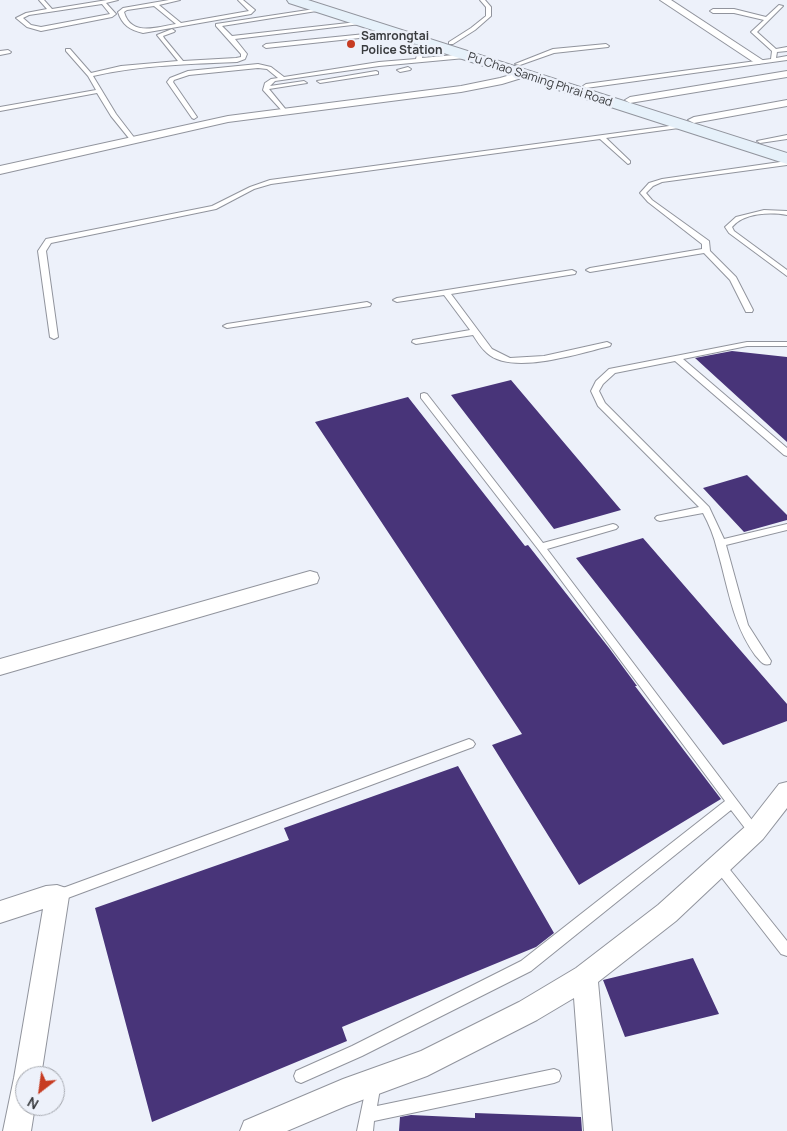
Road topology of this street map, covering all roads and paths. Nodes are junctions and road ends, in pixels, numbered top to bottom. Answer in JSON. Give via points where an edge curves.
{"nodes":[{"id":1,"x":40,"y":0,"type":"edge"},
{"id":2,"x":116,"y":0,"type":"edge"},
{"id":3,"x":178,"y":0,"type":"edge"},
{"id":4,"x":240,"y":0,"type":"edge"},
{"id":5,"x":294,"y":0,"type":"edge"},
{"id":6,"x":482,"y":0,"type":"edge"},
{"id":7,"x":665,"y":0,"type":"edge"},
{"id":8,"x":103,"y":2,"type":"junction"},
{"id":9,"x":155,"y":4,"type":"junction"},
{"id":10,"x":319,"y":4,"type":"edge"},
{"id":11,"x":781,"y":6,"type":"dead end"},
{"id":12,"x":51,"y":10,"type":"junction"},
{"id":13,"x":713,"y":11,"type":"dead end"},
{"id":14,"x":768,"y":19,"type":"junction"},
{"id":15,"x":366,"y":23,"type":"junction"},
{"id":16,"x":181,"y":25,"type":"junction"},
{"id":17,"x":218,"y":25,"type":"junction"},
{"id":18,"x":396,"y":30,"type":"junction"},
{"id":19,"x":232,"y":38,"type":"junction"},
{"id":20,"x":450,"y":43,"type":"junction"},
{"id":21,"x":432,"y":45,"type":"junction"},
{"id":22,"x":266,"y":46,"type":"dead end"},
{"id":23,"x":606,"y":46,"type":"dead end"},
{"id":24,"x":787,"y":49,"type":"edge"},
{"id":25,"x":68,"y":50,"type":"dead end"},
{"id":26,"x":775,"y":51,"type":"junction"},
{"id":27,"x":8,"y":52,"type":"dead end"},
{"id":28,"x":0,"y":53,"type":"edge"},
{"id":29,"x":465,"y":56,"type":"junction"},
{"id":30,"x":787,"y":58,"type":"edge"},
{"id":31,"x":419,"y":59,"type":"junction"},
{"id":32,"x":773,"y":60,"type":"junction"},
{"id":33,"x":759,"y":61,"type":"junction"},
{"id":34,"x":183,"y":64,"type":"junction"},
{"id":35,"x":408,"y":69,"type":"dead end"},
{"id":36,"x":525,"y":69,"type":"junction"},
{"id":37,"x":400,"y":70,"type":"dead end"},
{"id":38,"x":376,"y":73,"type":"dead end"},
{"id":39,"x":787,"y":74,"type":"edge"},
{"id":40,"x":90,"y":75,"type":"junction"},
{"id":41,"x":281,"y":77,"type":"junction"},
{"id":42,"x":320,"y":81,"type":"dead end"},
{"id":43,"x":304,"y":83,"type":"dead end"},
{"id":44,"x":586,"y":86,"type":"junction"},
{"id":45,"x":266,"y":88,"type":"junction"},
{"id":46,"x":99,"y":91,"type":"junction"},
{"id":47,"x":630,"y":100,"type":"junction"},
{"id":48,"x":787,"y":103,"type":"edge"},
{"id":49,"x":0,"y":109,"type":"edge"},
{"id":50,"x":284,"y":112,"type":"junction"},
{"id":51,"x":194,"y":117,"type":"dead end"},
{"id":52,"x":689,"y":123,"type":"junction"},
{"id":53,"x":601,"y":137,"type":"junction"},
{"id":54,"x":787,"y":137,"type":"edge"},
{"id":55,"x":134,"y":141,"type":"junction"},
{"id":56,"x":760,"y":141,"type":"junction"},
{"id":57,"x":787,"y":149,"type":"edge"},
{"id":58,"x":787,"y":161,"type":"edge"},
{"id":59,"x":628,"y":162,"type":"dead end"},
{"id":60,"x":0,"y":170,"type":"edge"},
{"id":61,"x":787,"y":213,"type":"edge"},
{"id":62,"x":706,"y":250,"type":"junction"},
{"id":63,"x":590,"y":270,"type":"dead end"},
{"id":64,"x":572,"y":272,"type":"dead end"},
{"id":65,"x":787,"y":274,"type":"edge"},
{"id":66,"x":446,"y":292,"type":"junction"},
{"id":67,"x":397,"y":300,"type":"dead end"},
{"id":68,"x":367,"y":304,"type":"dead end"},
{"id":69,"x":749,"y":310,"type":"dead end"},
{"id":70,"x":227,"y":326,"type":"dead end"},
{"id":71,"x":475,"y":332,"type":"junction"},
{"id":72,"x":54,"y":337,"type":"dead end"},
{"id":73,"x":416,"y":342,"type":"dead end"},
{"id":74,"x":607,"y":344,"type":"dead end"},
{"id":75,"x":787,"y":344,"type":"edge"},
{"id":76,"x":677,"y":358,"type":"junction"},
{"id":77,"x":424,"y":396,"type":"dead end"},
{"id":78,"x":787,"y":453,"type":"edge"},
{"id":79,"x":706,"y":509,"type":"junction"},
{"id":80,"x":660,"y":518,"type":"dead end"},
{"id":81,"x":613,"y":527,"type":"dead end"},
{"id":82,"x":787,"y":527,"type":"edge"},
{"id":83,"x":721,"y":543,"type":"junction"},
{"id":84,"x":542,"y":547,"type":"junction"},
{"id":85,"x":310,"y":578,"type":"dead end"},
{"id":86,"x":766,"y":661,"type":"dead end"},
{"id":87,"x":0,"y":667,"type":"edge"},
{"id":88,"x":469,"y":744,"type":"dead end"},
{"id":89,"x":787,"y":791,"type":"edge"},
{"id":90,"x":732,"y":802,"type":"junction"},
{"id":91,"x":755,"y":832,"type":"junction"},
{"id":92,"x":719,"y":865,"type":"junction"},
{"id":93,"x":58,"y":896,"type":"junction"},
{"id":94,"x":0,"y":912,"type":"edge"},
{"id":95,"x":786,"y":950,"type":"edge"},
{"id":96,"x":585,"y":977,"type":"junction"},
{"id":97,"x":29,"y":1066,"type":"edge"},
{"id":98,"x":301,"y":1076,"type":"dead end"},
{"id":99,"x":554,"y":1076,"type":"dead end"},
{"id":100,"x":374,"y":1082,"type":"junction"},
{"id":101,"x":368,"y":1115,"type":"junction"},
{"id":102,"x":20,"y":1116,"type":"edge"},
{"id":103,"x":297,"y":1122,"type":"edge"},
{"id":104,"x":17,"y":1131,"type":"edge"},
{"id":105,"x":254,"y":1131,"type":"edge"},
{"id":106,"x":366,"y":1131,"type":"edge"},
{"id":107,"x":598,"y":1131,"type":"edge"}],
"edges":[{"from":1,"to":12,"type":"lane"},
{"from":2,"to":8,"type":"lane"},
{"from":3,"to":9,"type":"lane"},
{"from":4,"to":16,"type":"lane","via":[[251,12]]},
{"from":5,"to":10,"type":"main road","name":"Pu Chao Saming Phrai Road"},
{"from":6,"to":20,"type":"lane","via":[[489,7],[488,16]]},
{"from":7,"to":33,"type":"street"},
{"from":8,"to":12,"type":"lane"},
{"from":8,"to":12,"type":"lane","via":[[112,11],[110,16],[41,28],[29,26],[19,18]]},
{"from":9,"to":16,"type":"lane"},
{"from":9,"to":16,"type":"lane","via":[[125,9],[121,12],[122,19],[137,31]]},
{"from":10,"to":15,"type":"main road","name":"Pu Chao Saming Phrai Road"},
{"from":10,"to":17,"type":"lane"},
{"from":10,"to":18,"type":"main road","name":"Pu Chao Saming Phrai Road"},
{"from":11,"to":14,"type":"lane"},
{"from":13,"to":14,"type":"lane","via":[[734,11]]},
{"from":14,"to":26,"type":"lane","via":[[754,32]]},
{"from":15,"to":18,"type":"main road","name":"Pu Chao Saming Phrai Road"},
{"from":15,"to":19,"type":"lane"},
{"from":17,"to":19,"type":"lane"},
{"from":17,"to":34,"type":"lane","via":[[173,30],[160,35]]},
{"from":18,"to":20,"type":"main road","name":"Pu Chao Saming Phrai Road"},
{"from":18,"to":21,"type":"main road","name":"Pu Chao Saming Phrai Road"},
{"from":18,"to":22,"type":"lane"},
{"from":19,"to":34,"type":"lane","via":[[244,54],[243,58]]},
{"from":20,"to":36,"type":"main road","name":"Pu Chao Saming Phrai Road"},
{"from":21,"to":29,"type":"main road","name":"Pu Chao Saming Phrai Road"},
{"from":21,"to":31,"type":"lane","via":[[420,52]]},
{"from":23,"to":36,"type":"lane","via":[[553,51]]},
{"from":24,"to":26,"type":"lane"},
{"from":25,"to":40,"type":"lane"},
{"from":26,"to":32,"type":"lane"},
{"from":27,"to":28,"type":"lane"},
{"from":29,"to":31,"type":"lane"},
{"from":29,"to":36,"type":"main road","name":"Pu Chao Saming Phrai Road"},
{"from":30,"to":32,"type":"lane"},
{"from":31,"to":41,"type":"lane"},
{"from":32,"to":33,"type":"lane"},
{"from":33,"to":44,"type":"lane"},
{"from":34,"to":40,"type":"lane","via":[[121,68]]},
{"from":35,"to":37,"type":"lane"},
{"from":36,"to":44,"type":"main road","name":"Pu Chao Saming Phrai Road"},
{"from":36,"to":50,"type":"street","via":[[502,81],[461,89]]},
{"from":36,"to":52,"type":"main road","name":"Pu Chao Saming Phrai Road"},
{"from":38,"to":42,"type":"lane"},
{"from":39,"to":47,"type":"street"},
{"from":40,"to":46,"type":"lane"},
{"from":41,"to":45,"type":"lane","via":[[272,80]]},
{"from":41,"to":51,"type":"lane","via":[[269,68],[258,66],[188,73],[172,79],[170,82]]},
{"from":43,"to":45,"type":"lane"},
{"from":44,"to":47,"type":"main road","name":"Pu Chao Saming Phrai Road"},
{"from":45,"to":50,"type":"lane"},
{"from":46,"to":49,"type":"lane"},
{"from":46,"to":55,"type":"lane"},
{"from":47,"to":52,"type":"main road","name":"Pu Chao Saming Phrai Road"},
{"from":48,"to":52,"type":"street"},
{"from":50,"to":55,"type":"street","via":[[228,119]]},
{"from":52,"to":53,"type":"lane"},
{"from":52,"to":56,"type":"main road","name":"Pu Chao Saming Phrai Road"},
{"from":52,"to":58,"type":"main road","name":"Pu Chao Saming Phrai Road"},
{"from":53,"to":59,"type":"lane"},
{"from":53,"to":72,"type":"lane","via":[[270,182],[214,208],[49,241],[42,251]]},
{"from":54,"to":56,"type":"lane"},
{"from":55,"to":60,"type":"street"},
{"from":56,"to":57,"type":"main road","name":"Pu Chao Saming Phrai Road"},
{"from":58,"to":62,"type":"lane","via":[[670,179],[645,188],[643,193],[706,243]]},
{"from":61,"to":65,"type":"lane","via":[[769,211],[739,218],[728,227]]},
{"from":62,"to":63,"type":"lane"},
{"from":62,"to":69,"type":"lane","via":[[733,279]]},
{"from":64,"to":66,"type":"lane"},
{"from":66,"to":67,"type":"lane"},
{"from":66,"to":71,"type":"lane"},
{"from":68,"to":70,"type":"lane"},
{"from":71,"to":73,"type":"lane"},
{"from":71,"to":74,"type":"lane","via":[[489,351],[498,358],[512,361]]},
{"from":75,"to":76,"type":"lane","via":[[747,344]]},
{"from":76,"to":78,"type":"lane"},
{"from":76,"to":79,"type":"lane","via":[[612,371],[599,383],[595,392],[601,404]]},
{"from":77,"to":84,"type":"lane"},
{"from":79,"to":80,"type":"lane"},
{"from":79,"to":83,"type":"lane"},
{"from":81,"to":84,"type":"lane"},
{"from":82,"to":83,"type":"lane"},
{"from":83,"to":86,"type":"lane","via":[[743,626]]},
{"from":84,"to":90,"type":"lane"},
{"from":85,"to":87,"type":"street"},
{"from":88,"to":93,"type":"lane"},
{"from":89,"to":91,"type":"street"},
{"from":90,"to":91,"type":"lane"},
{"from":90,"to":98,"type":"lane","via":[[526,966]]},
{"from":91,"to":92,"type":"street"},
{"from":92,"to":95,"type":"lane"},
{"from":92,"to":96,"type":"street","via":[[667,913]]},
{"from":93,"to":94,"type":"street"},
{"from":93,"to":97,"type":"street"},
{"from":96,"to":100,"type":"street","via":[[427,1062]]},
{"from":96,"to":107,"type":"street"},
{"from":99,"to":101,"type":"lane"},
{"from":100,"to":101,"type":"lane"},
{"from":100,"to":103,"type":"street"},
{"from":101,"to":106,"type":"lane"},
{"from":102,"to":104,"type":"street"},
{"from":103,"to":105,"type":"street"}]}
